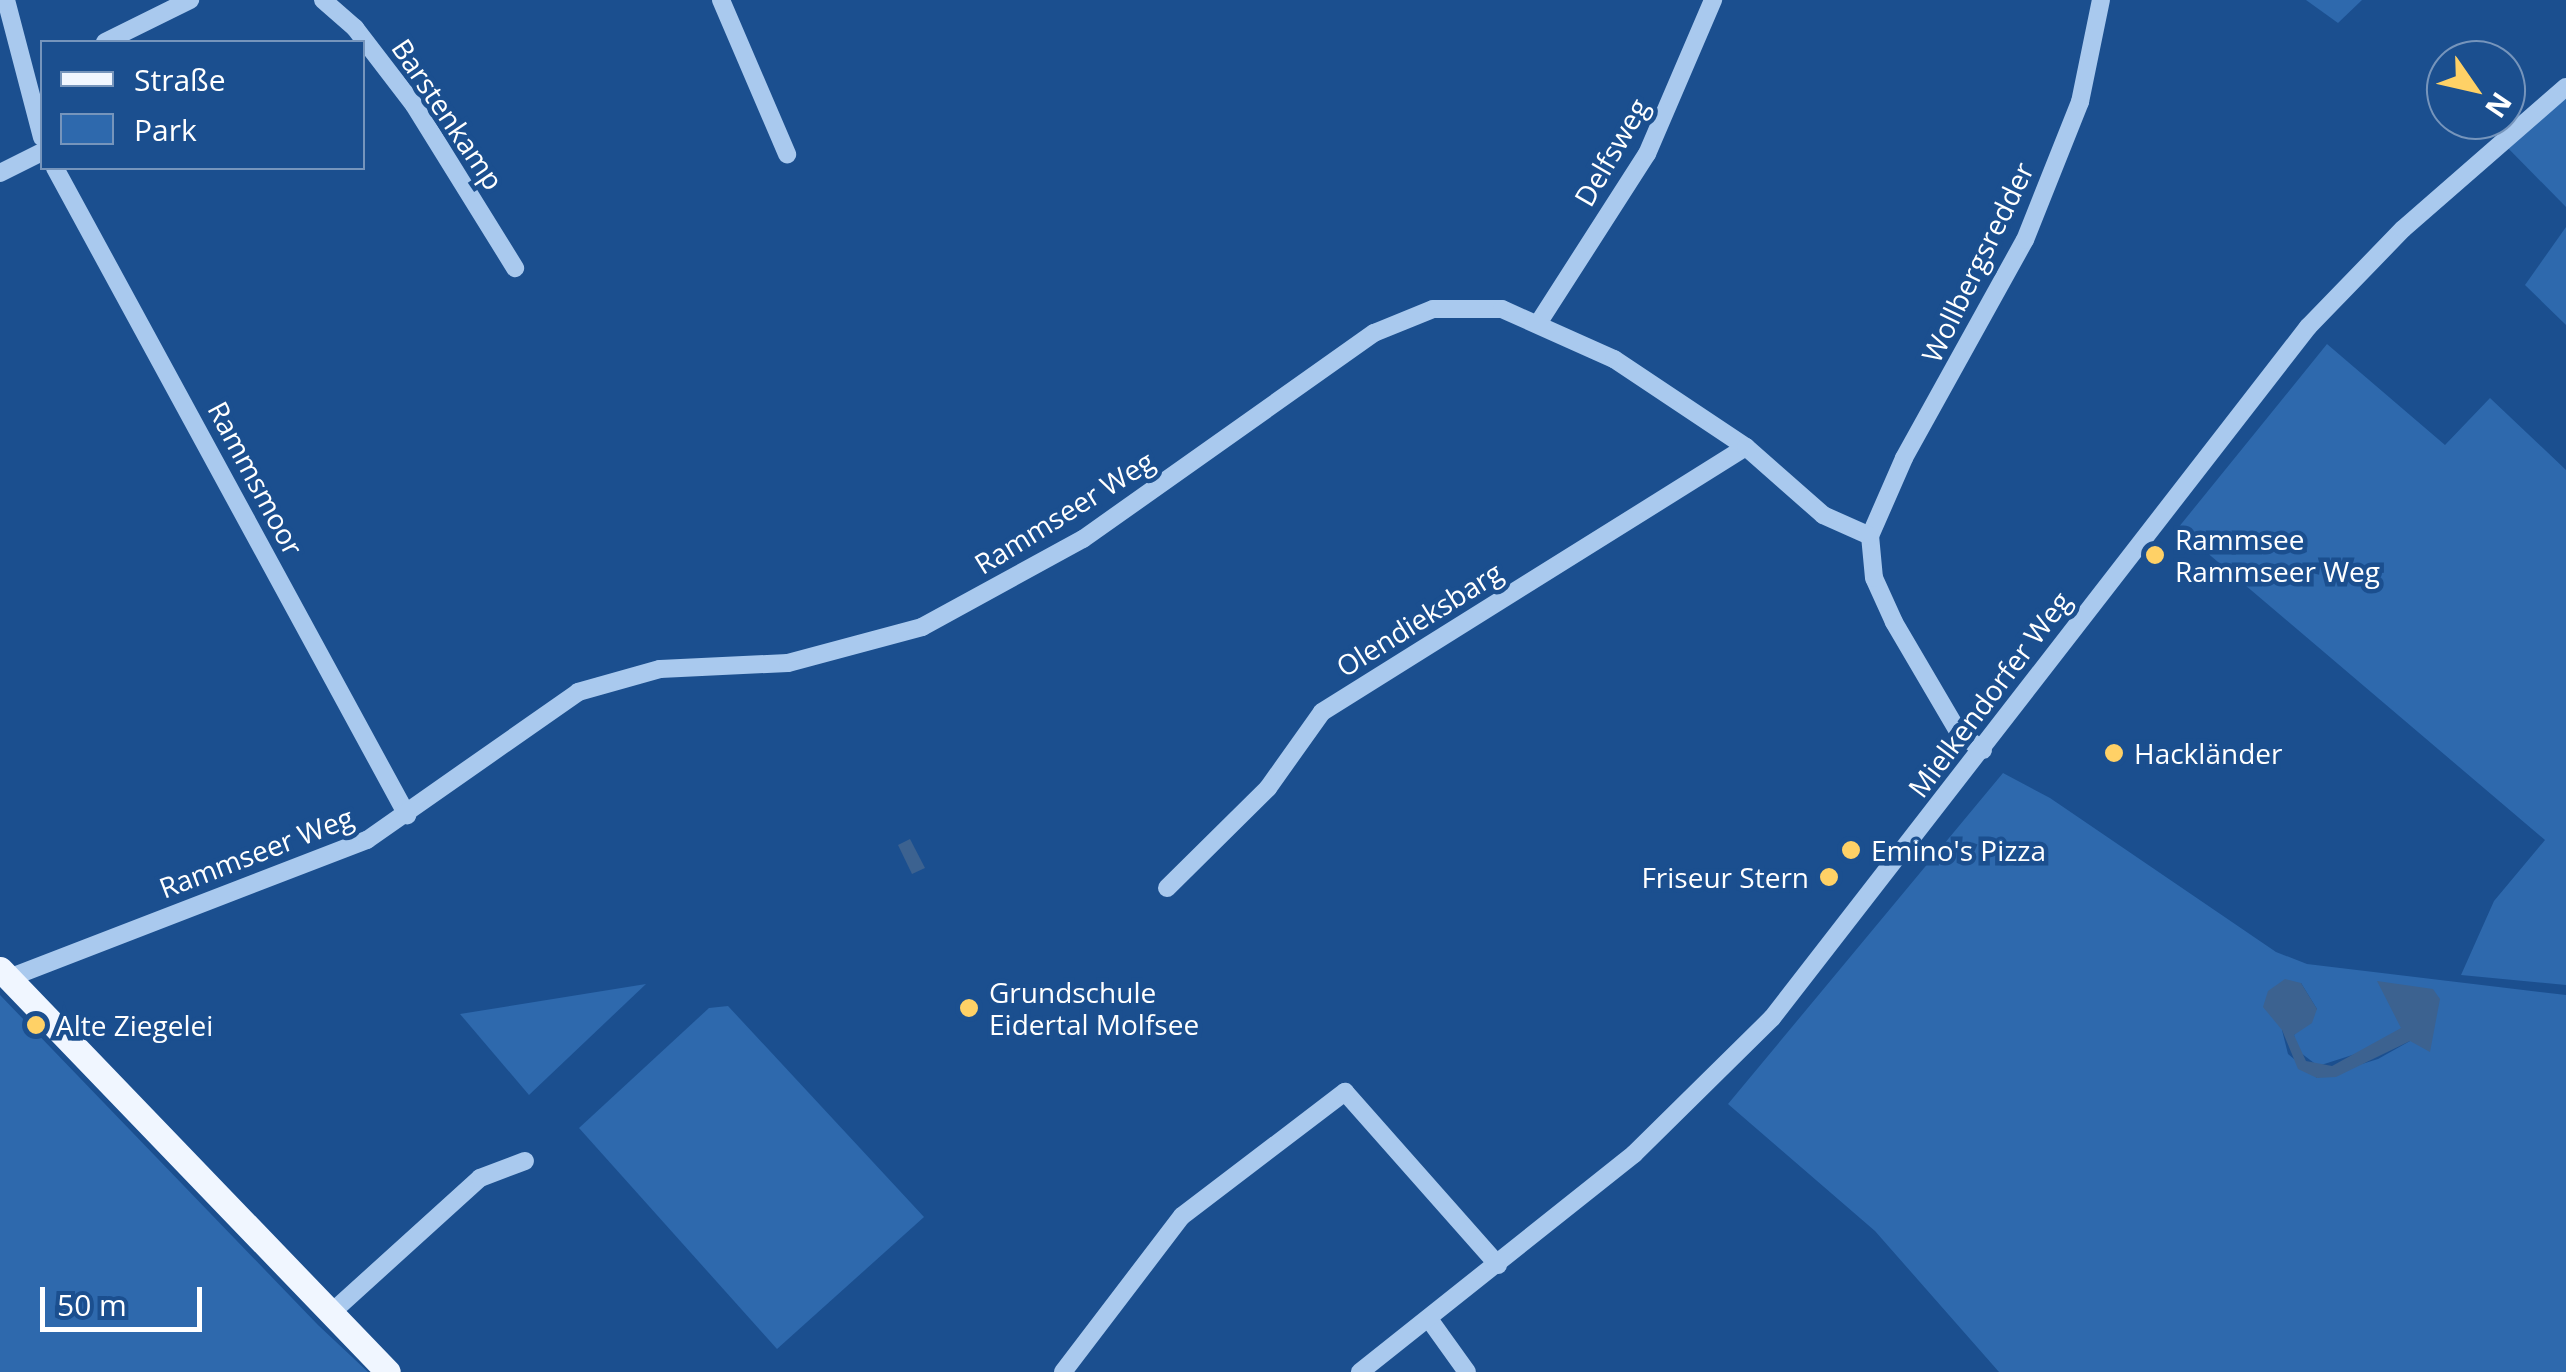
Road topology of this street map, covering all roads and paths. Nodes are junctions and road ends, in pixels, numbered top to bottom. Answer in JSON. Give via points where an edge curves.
{"nodes":[{"id":1,"x":6,"y":0,"type":"edge"},
{"id":2,"x":190,"y":0,"type":"edge"},
{"id":3,"x":323,"y":0,"type":"edge"},
{"id":4,"x":721,"y":0,"type":"edge"},
{"id":5,"x":1712,"y":0,"type":"edge"},
{"id":6,"x":2101,"y":0,"type":"edge"},
{"id":7,"x":109,"y":40,"type":"edge"},
{"id":8,"x":358,"y":40,"type":"edge"},
{"id":9,"x":365,"y":48,"type":"edge"},
{"id":10,"x":37,"y":76,"type":"edge"},
{"id":11,"x":2566,"y":87,"type":"edge"},
{"id":12,"x":40,"y":112,"type":"edge"},
{"id":13,"x":40,"y":153,"type":"edge"},
{"id":14,"x":787,"y":154,"type":"dead end"},
{"id":15,"x":56,"y":170,"type":"edge"},
{"id":16,"x":0,"y":173,"type":"edge"},
{"id":17,"x":515,"y":268,"type":"dead end"},
{"id":18,"x":1539,"y":322,"type":"junction"},
{"id":19,"x":1746,"y":447,"type":"junction"},
{"id":20,"x":1870,"y":536,"type":"junction"},
{"id":21,"x":1982,"y":750,"type":"junction"},
{"id":22,"x":407,"y":815,"type":"junction"},
{"id":23,"x":1166,"y":888,"type":"dead end"},
{"id":24,"x":5,"y":974,"type":"edge"},
{"id":25,"x":525,"y":1161,"type":"dead end"},
{"id":26,"x":1498,"y":1265,"type":"junction"},
{"id":27,"x":330,"y":1314,"type":"junction"},
{"id":28,"x":1428,"y":1319,"type":"junction"},
{"id":29,"x":388,"y":1372,"type":"edge"},
{"id":30,"x":1064,"y":1372,"type":"edge"},
{"id":31,"x":1360,"y":1372,"type":"edge"},
{"id":32,"x":1468,"y":1372,"type":"edge"}],
"edges":[{"from":1,"to":10,"type":"street"},
{"from":2,"to":7,"type":"street"},
{"from":3,"to":8,"type":"street","name":"Barstenkamp"},
{"from":4,"to":14,"type":"street"},
{"from":5,"to":18,"type":"street","name":"Delfsweg","via":[[1647,154]]},
{"from":6,"to":20,"type":"street","name":"Wollbergsredder","via":[[2080,102],[2024,240],[1904,458]]},
{"from":9,"to":17,"type":"street","name":"Barstenkamp","via":[[414,105]]},
{"from":10,"to":12,"type":"street"},
{"from":11,"to":21,"type":"street","name":"Mielkendorfer Weg","via":[[2308,327]]},
{"from":13,"to":16,"type":"street"},
{"from":15,"to":22,"type":"street","name":"Rammsmoor"},
{"from":18,"to":19,"type":"street","name":"Rammseer Weg","via":[[1680,398]]},
{"from":18,"to":22,"type":"street","name":"Rammseer Weg","via":[[1474,307],[1397,320],[1083,539],[922,626],[788,663],[660,669],[592,687],[546,710]]},
{"from":19,"to":20,"type":"street","name":"Rammseer Weg","via":[[1823,515]]},
{"from":19,"to":23,"type":"street","name":"Olendieksbarg","via":[[1322,712],[1268,788]]},
{"from":20,"to":21,"type":"street","via":[[1874,578],[1894,622],[1959,733]]},
{"from":21,"to":26,"type":"street","name":"Mielkendorfer Weg","via":[[1772,1018],[1634,1154]]},
{"from":22,"to":24,"type":"street","name":"Rammseer Weg","via":[[318,863]]},
{"from":24,"to":27,"type":"main road"},
{"from":25,"to":27,"type":"street","via":[[480,1178]]},
{"from":26,"to":28,"type":"street","name":"Mielkendorfer Weg"},
{"from":26,"to":30,"type":"street","via":[[1345,1092],[1182,1216]]},
{"from":27,"to":29,"type":"main road"},
{"from":28,"to":31,"type":"street","name":"Mielkendorfer Weg"},
{"from":28,"to":32,"type":"street"}]}
